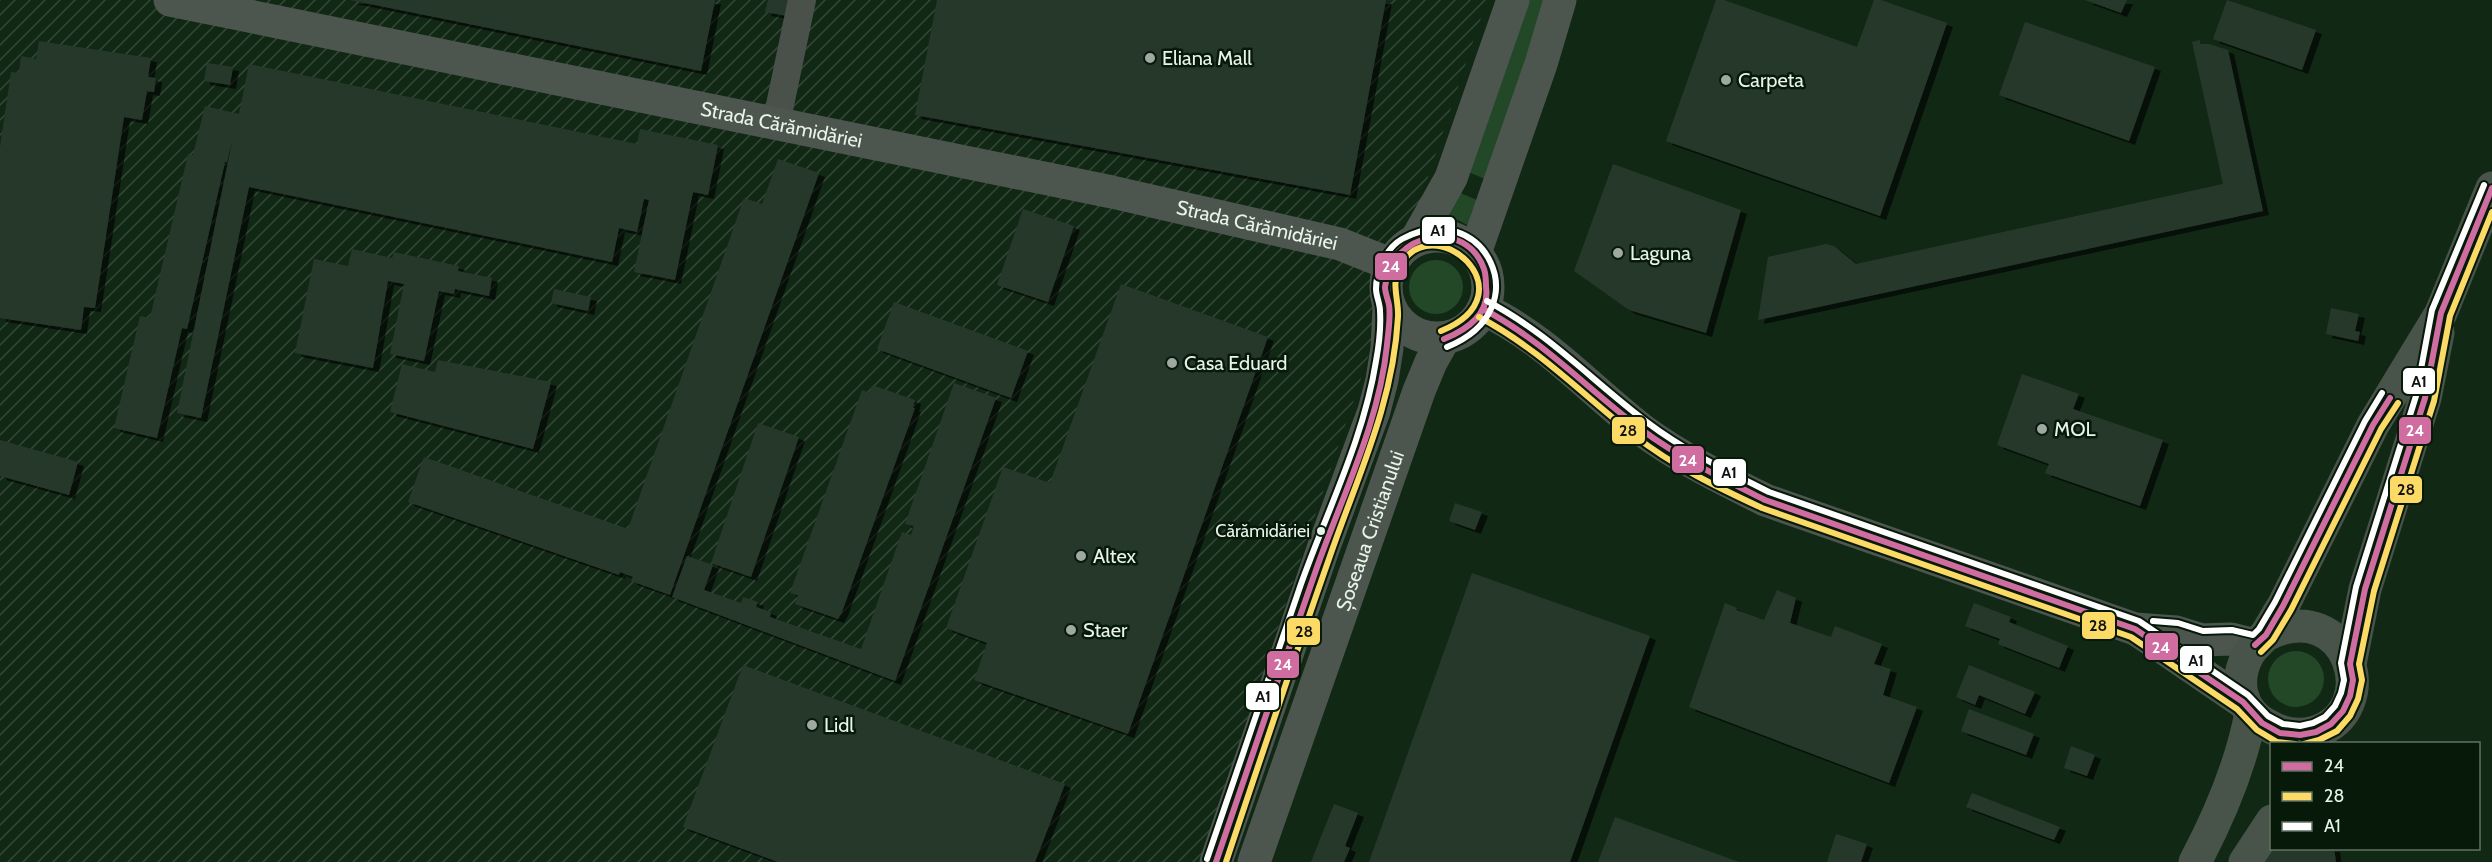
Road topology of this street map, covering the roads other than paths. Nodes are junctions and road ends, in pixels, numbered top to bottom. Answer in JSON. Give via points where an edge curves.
{"nodes":[{"id":1,"x":170,"y":0,"type":"edge"},
{"id":2,"x":802,"y":0,"type":"edge"},
{"id":3,"x":1513,"y":0,"type":"edge"},
{"id":4,"x":1560,"y":0,"type":"edge"},
{"id":5,"x":776,"y":124,"type":"junction"},
{"id":6,"x":2492,"y":188,"type":"edge"},
{"id":7,"x":1416,"y":240,"type":"junction"},
{"id":8,"x":1475,"y":253,"type":"junction"},
{"id":9,"x":1390,"y":264,"type":"junction"},
{"id":10,"x":1389,"y":308,"type":"junction"},
{"id":11,"x":1483,"y":309,"type":"junction"},
{"id":12,"x":2441,"y":313,"type":"junction"},
{"id":13,"x":1444,"y":339,"type":"junction"},
{"id":14,"x":2135,"y":629,"type":"junction"},
{"id":15,"x":2260,"y":640,"type":"junction"},
{"id":16,"x":2350,"y":664,"type":"junction"},
{"id":17,"x":2247,"y":707,"type":"junction"},
{"id":18,"x":2327,"y":734,"type":"edge"},
{"id":19,"x":2270,"y":823,"type":"edge"},
{"id":20,"x":1216,"y":862,"type":"edge"},
{"id":21,"x":1254,"y":862,"type":"edge"},
{"id":22,"x":2194,"y":862,"type":"edge"},
{"id":23,"x":2245,"y":862,"type":"edge"}],
"edges":[{"from":1,"to":5,"type":"street","name":"Strada Cărămidăriei"},
{"from":2,"to":5,"type":"street"},
{"from":3,"to":7,"type":"street","via":[[1451,178]]},
{"from":4,"to":8,"type":"street"},
{"from":5,"to":9,"type":"street","name":"Strada Cărămidăriei","via":[[1112,192],[1340,244]]},
{"from":6,"to":12,"type":"main road"},
{"from":7,"to":8,"type":"street","via":[[1448,237]]},
{"from":7,"to":9,"type":"street"},
{"from":8,"to":11,"type":"street","via":[[1488,283]]},
{"from":9,"to":10,"type":"street","via":[[1385,290]]},
{"from":10,"to":13,"type":"street","via":[[1406,329],[1430,339]]},
{"from":10,"to":20,"type":"street","name":"Șoseaua Cristianului","via":[[1387,348],[1374,411]]},
{"from":11,"to":13,"type":"street","via":[[1463,332]]},
{"from":11,"to":14,"type":"street","via":[[1533,337],[1643,430],[1710,473],[1765,500]]},
{"from":12,"to":15,"type":"main road","via":[[2373,425],[2283,606]]},
{"from":12,"to":16,"type":"main road","via":[[2426,398],[2366,589]]},
{"from":13,"to":21,"type":"street","name":"Șoseaua Cristianului","via":[[1419,391]]},
{"from":14,"to":15,"type":"street","via":[[2176,632],[2202,640]]},
{"from":14,"to":17,"type":"street"},
{"from":15,"to":16,"type":"main road","via":[[2292,625],[2319,629],[2343,649]]},
{"from":15,"to":17,"type":"main road","via":[[2248,655],[2241,678]]},
{"from":16,"to":18,"type":"main road","via":[[2350,696]]},
{"from":17,"to":18,"type":"main road","via":[[2262,723],[2280,733]]},
{"from":17,"to":22,"type":"main road","via":[[2245,745],[2212,830]]},
{"from":19,"to":23,"type":"main road"}]}
